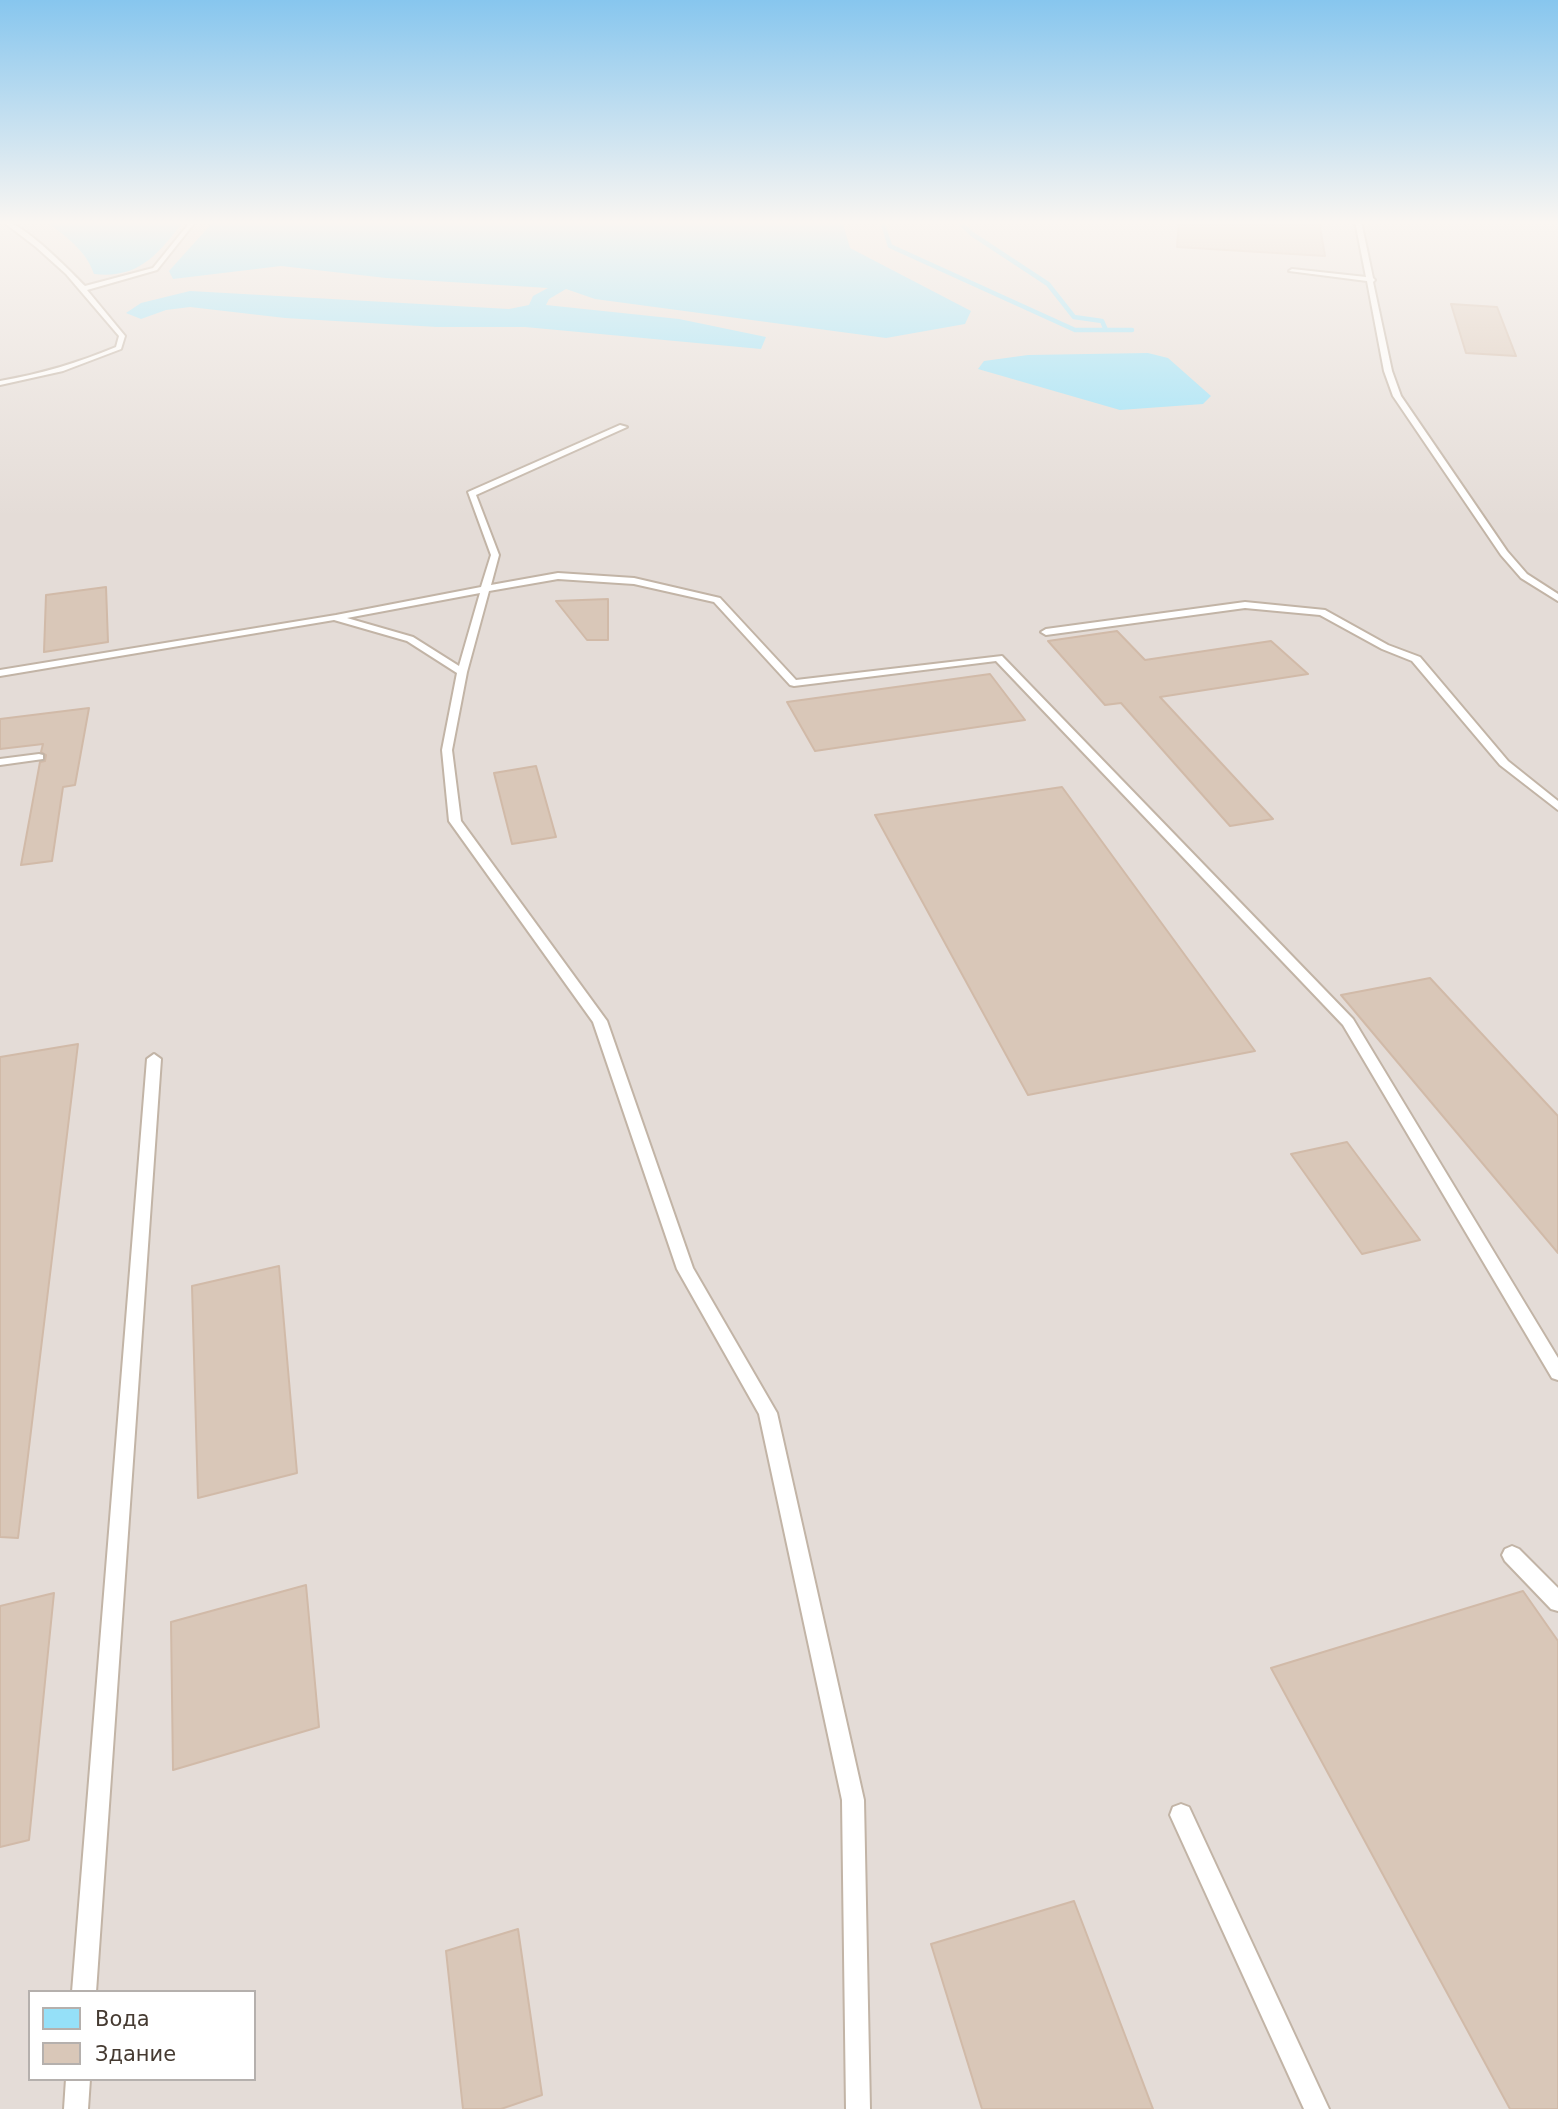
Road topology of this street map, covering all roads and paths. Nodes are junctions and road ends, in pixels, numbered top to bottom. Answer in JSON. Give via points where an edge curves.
{"nodes":[{"id":1,"x":110,"y":319,"type":"edge"},
{"id":2,"x":1379,"y":319,"type":"edge"},
{"id":3,"x":0,"y":383,"type":"edge"},
{"id":4,"x":622,"y":427,"type":"dead end"},
{"id":5,"x":488,"y":589,"type":"junction"},
{"id":6,"x":1558,"y":598,"type":"edge"},
{"id":7,"x":334,"y":617,"type":"junction"},
{"id":8,"x":1046,"y":632,"type":"dead end"},
{"id":9,"x":462,"y":672,"type":"junction"},
{"id":10,"x":0,"y":673,"type":"edge"},
{"id":11,"x":39,"y":757,"type":"dead end"},
{"id":12,"x":0,"y":762,"type":"edge"},
{"id":13,"x":1558,"y":807,"type":"edge"},
{"id":14,"x":155,"y":1059,"type":"dead end"},
{"id":15,"x":1558,"y":1373,"type":"edge"},
{"id":16,"x":1512,"y":1555,"type":"dead end"},
{"id":17,"x":1558,"y":1602,"type":"edge"},
{"id":18,"x":1181,"y":1815,"type":"dead end"},
{"id":19,"x":84,"y":1990,"type":"edge"},
{"id":20,"x":78,"y":2081,"type":"edge"},
{"id":21,"x":76,"y":2109,"type":"edge"},
{"id":22,"x":858,"y":2109,"type":"edge"},
{"id":23,"x":1317,"y":2109,"type":"edge"}],
"edges":[{"from":1,"to":3,"type":"lane","via":[[122,336],[119,348],[52,372]]},
{"from":2,"to":6,"type":"lane","via":[[1397,396],[1504,553],[1524,576]]},
{"from":4,"to":5,"type":"lane","via":[[471,494],[495,555]]},
{"from":5,"to":7,"type":"lane"},
{"from":5,"to":9,"type":"lane"},
{"from":5,"to":15,"type":"lane","via":[[558,576],[634,581],[717,600],[794,683],[998,658],[1348,1022]]},
{"from":7,"to":9,"type":"lane","via":[[410,639]]},
{"from":7,"to":10,"type":"lane"},
{"from":8,"to":13,"type":"lane","via":[[1245,605],[1322,612],[1416,659],[1504,764]]},
{"from":9,"to":22,"type":"lane","via":[[447,750],[455,821],[600,1021],[685,1269],[768,1413],[853,1800]]},
{"from":11,"to":12,"type":"lane"},
{"from":14,"to":19,"type":"lane"},
{"from":16,"to":17,"type":"lane"},
{"from":18,"to":23,"type":"lane"},
{"from":20,"to":21,"type":"lane"}]}
